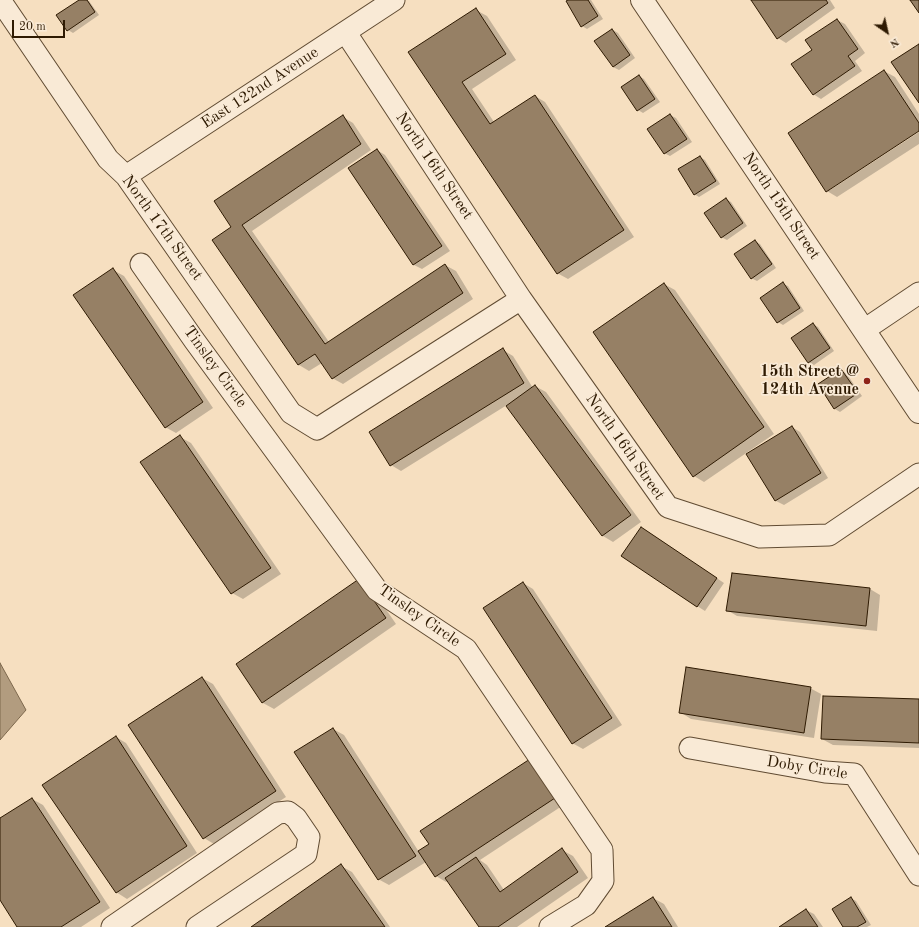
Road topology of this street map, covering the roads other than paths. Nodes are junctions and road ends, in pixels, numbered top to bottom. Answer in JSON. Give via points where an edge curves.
{"nodes":[{"id":1,"x":0,"y":0,"type":"edge"},
{"id":2,"x":394,"y":0,"type":"edge"},
{"id":3,"x":642,"y":0,"type":"edge"},
{"id":4,"x":346,"y":33,"type":"junction"},
{"id":5,"x":126,"y":176,"type":"junction"},
{"id":6,"x":141,"y":264,"type":"dead end"},
{"id":7,"x":919,"y":293,"type":"edge"},
{"id":8,"x":521,"y":299,"type":"junction"},
{"id":9,"x":864,"y":330,"type":"junction"},
{"id":10,"x":919,"y":412,"type":"edge"},
{"id":11,"x":919,"y":474,"type":"edge"},
{"id":12,"x":690,"y":748,"type":"dead end"},
{"id":13,"x":919,"y":875,"type":"edge"},
{"id":14,"x":112,"y":927,"type":"edge"},
{"id":15,"x":197,"y":927,"type":"edge"},
{"id":16,"x":550,"y":927,"type":"edge"}],
"edges":[{"from":1,"to":5,"type":"street","name":"North 17th Street","via":[[108,159]]},
{"from":2,"to":4,"type":"street","name":"East 122nd Avenue"},
{"from":3,"to":9,"type":"street","name":"North 15th Street"},
{"from":4,"to":5,"type":"street","name":"East 122nd Avenue"},
{"from":4,"to":8,"type":"street","name":"North 16th Street"},
{"from":5,"to":8,"type":"street","name":"North 17th Street","via":[[291,413],[317,429]]},
{"from":6,"to":16,"type":"street","name":"Tinsley Circle","via":[[377,590],[466,649],[602,850],[603,881],[586,905]]},
{"from":7,"to":9,"type":"street"},
{"from":8,"to":11,"type":"street","name":"North 16th Street","via":[[668,507],[760,538],[829,535]]},
{"from":9,"to":10,"type":"street","name":"North 15th Street"},
{"from":12,"to":13,"type":"street","name":"Doby Circle","via":[[825,772],[854,774]]},
{"from":14,"to":15,"type":"street","via":[[278,812],[288,812],[296,818],[309,837],[306,854]]}]}
